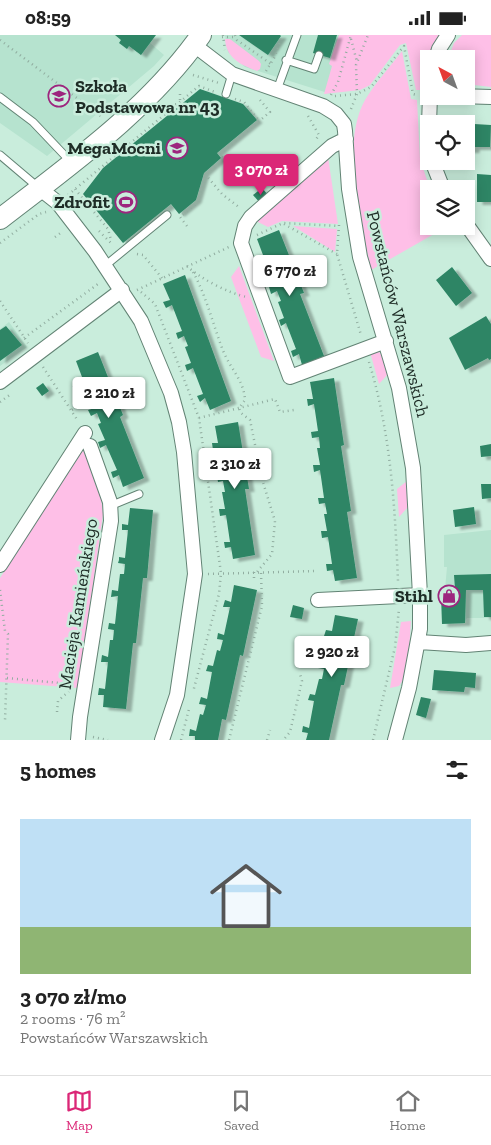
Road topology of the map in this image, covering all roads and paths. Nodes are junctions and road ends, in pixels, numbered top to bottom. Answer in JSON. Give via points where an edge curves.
{"nodes":[{"id":1,"x":283,"y":35,"type":"edge"},
{"id":2,"x":297,"y":35,"type":"edge"},
{"id":3,"x":368,"y":35,"type":"edge"},
{"id":4,"x":448,"y":35,"type":"edge"},
{"id":5,"x":222,"y":36,"type":"edge"},
{"id":6,"x":235,"y":36,"type":"edge"},
{"id":7,"x":0,"y":40,"type":"edge"},
{"id":8,"x":197,"y":40,"type":"edge"},
{"id":9,"x":439,"y":50,"type":"edge"},
{"id":10,"x":226,"y":52,"type":"dead end"},
{"id":11,"x":319,"y":55,"type":"dead end"},
{"id":12,"x":286,"y":60,"type":"junction"},
{"id":13,"x":357,"y":61,"type":"junction"},
{"id":14,"x":186,"y":76,"type":"dead end"},
{"id":15,"x":229,"y":85,"type":"junction"},
{"id":16,"x":199,"y":87,"type":"dead end"},
{"id":17,"x":180,"y":90,"type":"dead end"},
{"id":18,"x":357,"y":93,"type":"dead end"},
{"id":19,"x":270,"y":94,"type":"junction"},
{"id":20,"x":256,"y":95,"type":"dead end"},
{"id":21,"x":413,"y":95,"type":"dead end"},
{"id":22,"x":331,"y":96,"type":"dead end"},
{"id":23,"x":0,"y":97,"type":"edge"},
{"id":24,"x":475,"y":97,"type":"edge"},
{"id":25,"x":491,"y":97,"type":"edge"},
{"id":26,"x":260,"y":100,"type":"dead end"},
{"id":27,"x":179,"y":104,"type":"junction"},
{"id":28,"x":350,"y":111,"type":"dead end"},
{"id":29,"x":152,"y":112,"type":"dead end"},
{"id":30,"x":98,"y":113,"type":"dead end"},
{"id":31,"x":346,"y":139,"type":"junction"},
{"id":32,"x":0,"y":155,"type":"edge"},
{"id":33,"x":72,"y":162,"type":"junction"},
{"id":34,"x":206,"y":174,"type":"junction"},
{"id":35,"x":40,"y":188,"type":"junction"},
{"id":36,"x":76,"y":189,"type":"junction"},
{"id":37,"x":70,"y":193,"type":"dead end"},
{"id":38,"x":238,"y":207,"type":"dead end"},
{"id":39,"x":48,"y":211,"type":"dead end"},
{"id":40,"x":166,"y":215,"type":"dead end"},
{"id":41,"x":0,"y":219,"type":"edge"},
{"id":42,"x":283,"y":223,"type":"junction"},
{"id":43,"x":58,"y":224,"type":"dead end"},
{"id":44,"x":188,"y":226,"type":"dead end"},
{"id":45,"x":63,"y":231,"type":"junction"},
{"id":46,"x":474,"y":235,"type":"edge"},
{"id":47,"x":55,"y":237,"type":"dead end"},
{"id":48,"x":68,"y":238,"type":"dead end"},
{"id":49,"x":111,"y":241,"type":"dead end"},
{"id":50,"x":0,"y":243,"type":"edge"},
{"id":51,"x":241,"y":243,"type":"junction"},
{"id":52,"x":337,"y":254,"type":"junction"},
{"id":53,"x":133,"y":255,"type":"dead end"},
{"id":54,"x":491,"y":259,"type":"edge"},
{"id":55,"x":106,"y":265,"type":"junction"},
{"id":56,"x":186,"y":266,"type":"junction"},
{"id":57,"x":193,"y":272,"type":"junction"},
{"id":58,"x":162,"y":278,"type":"junction"},
{"id":59,"x":99,"y":279,"type":"dead end"},
{"id":60,"x":122,"y":290,"type":"junction"},
{"id":61,"x":138,"y":290,"type":"dead end"},
{"id":62,"x":261,"y":300,"type":"junction"},
{"id":63,"x":0,"y":301,"type":"edge"},
{"id":64,"x":386,"y":341,"type":"junction"},
{"id":65,"x":365,"y":349,"type":"junction"},
{"id":66,"x":40,"y":364,"type":"dead end"},
{"id":67,"x":78,"y":382,"type":"dead end"},
{"id":68,"x":0,"y":383,"type":"edge"},
{"id":69,"x":65,"y":399,"type":"dead end"},
{"id":70,"x":239,"y":408,"type":"junction"},
{"id":71,"x":294,"y":409,"type":"dead end"},
{"id":72,"x":72,"y":410,"type":"dead end"},
{"id":73,"x":199,"y":418,"type":"dead end"},
{"id":74,"x":85,"y":433,"type":"dead end"},
{"id":75,"x":90,"y":446,"type":"dead end"},
{"id":76,"x":139,"y":493,"type":"dead end"},
{"id":77,"x":110,"y":506,"type":"junction"},
{"id":78,"x":0,"y":565,"type":"edge"},
{"id":79,"x":316,"y":571,"type":"dead end"},
{"id":80,"x":258,"y":572,"type":"junction"},
{"id":81,"x":194,"y":574,"type":"junction"},
{"id":82,"x":254,"y":581,"type":"dead end"},
{"id":83,"x":0,"y":590,"type":"edge"},
{"id":84,"x":420,"y":595,"type":"junction"},
{"id":85,"x":399,"y":596,"type":"junction"},
{"id":86,"x":318,"y":600,"type":"dead end"},
{"id":87,"x":419,"y":643,"type":"junction"},
{"id":88,"x":491,"y":643,"type":"edge"},
{"id":89,"x":300,"y":674,"type":"dead end"},
{"id":90,"x":7,"y":678,"type":"junction"},
{"id":91,"x":57,"y":712,"type":"dead end"},
{"id":92,"x":5,"y":721,"type":"dead end"},
{"id":93,"x":270,"y":730,"type":"dead end"},
{"id":94,"x":285,"y":738,"type":"dead end"},
{"id":95,"x":78,"y":740,"type":"edge"},
{"id":96,"x":162,"y":740,"type":"edge"},
{"id":97,"x":229,"y":740,"type":"edge"},
{"id":98,"x":267,"y":740,"type":"edge"},
{"id":99,"x":373,"y":740,"type":"edge"},
{"id":100,"x":395,"y":740,"type":"edge"}],
"edges":[{"from":1,"to":6,"type":"path","via":[[271,64]]},
{"from":2,"to":12,"type":"lane"},
{"from":3,"to":13,"type":"path"},
{"from":4,"to":9,"type":"street"},
{"from":5,"to":6,"type":"path"},
{"from":5,"to":10,"type":"path"},
{"from":7,"to":30,"type":"path"},
{"from":8,"to":15,"type":"street","name":"Powstańców Warszawskich"},
{"from":8,"to":33,"type":"street","via":[[141,102]]},
{"from":11,"to":12,"type":"lane","via":[[314,69]]},
{"from":12,"to":19,"type":"lane"},
{"from":13,"to":22,"type":"path","via":[[353,55],[351,35]]},
{"from":13,"to":28,"type":"path","via":[[357,94]]},
{"from":14,"to":15,"type":"path"},
{"from":15,"to":19,"type":"street","name":"Powstańców Warszawskich"},
{"from":16,"to":27,"type":"path"},
{"from":17,"to":27,"type":"path"},
{"from":18,"to":21,"type":"path","via":[[371,87],[404,47]]},
{"from":19,"to":20,"type":"path"},
{"from":19,"to":31,"type":"street","name":"Powstańców Warszawskich","via":[[330,109],[344,124]]},
{"from":23,"to":33,"type":"lane","via":[[33,122]]},
{"from":24,"to":25,"type":"street"},
{"from":26,"to":34,"type":"path","via":[[270,113],[219,153],[224,159]]},
{"from":27,"to":29,"type":"path"},
{"from":27,"to":36,"type":"path","via":[[131,140]]},
{"from":31,"to":51,"type":"street","via":[[332,146],[251,217]]},
{"from":31,"to":64,"type":"street","name":"Powstańców Warszawskich","via":[[349,189],[360,257]]},
{"from":32,"to":35,"type":"lane"},
{"from":33,"to":35,"type":"street"},
{"from":34,"to":38,"type":"path","via":[[222,195]]},
{"from":34,"to":44,"type":"path","via":[[198,202],[180,217]]},
{"from":35,"to":41,"type":"street"},
{"from":35,"to":55,"type":"street","via":[[58,203]]},
{"from":36,"to":37,"type":"path"},
{"from":36,"to":49,"type":"path","via":[[108,229]]},
{"from":39,"to":50,"type":"path"},
{"from":40,"to":55,"type":"lane"},
{"from":42,"to":51,"type":"path"},
{"from":42,"to":52,"type":"path"},
{"from":42,"to":52,"type":"path","via":[[339,226]]},
{"from":43,"to":45,"type":"path"},
{"from":45,"to":47,"type":"path"},
{"from":45,"to":48,"type":"path"},
{"from":46,"to":54,"type":"street"},
{"from":51,"to":56,"type":"path"},
{"from":51,"to":62,"type":"street"},
{"from":52,"to":65,"type":"path"},
{"from":53,"to":58,"type":"path","via":[[143,255]]},
{"from":55,"to":60,"type":"street"},
{"from":56,"to":57,"type":"path"},
{"from":56,"to":58,"type":"path"},
{"from":57,"to":62,"type":"path","via":[[236,295]]},
{"from":57,"to":70,"type":"path","via":[[225,355],[241,382],[245,399]]},
{"from":58,"to":61,"type":"path"},
{"from":59,"to":63,"type":"path","via":[[98,284],[24,337]]},
{"from":60,"to":68,"type":"street"},
{"from":60,"to":81,"type":"street","via":[[154,349],[179,422]]},
{"from":62,"to":65,"type":"street","via":[[290,377]]},
{"from":64,"to":65,"type":"street"},
{"from":64,"to":84,"type":"street","name":"Powstańców Warszawskich","via":[[409,439]]},
{"from":65,"to":85,"type":"path","via":[[390,451]]},
{"from":66,"to":69,"type":"path"},
{"from":67,"to":72,"type":"path","via":[[73,384],[80,405]]},
{"from":70,"to":71,"type":"path","via":[[275,399],[280,412]]},
{"from":70,"to":73,"type":"path"},
{"from":70,"to":80,"type":"path","via":[[250,420],[262,479],[275,521],[272,554]]},
{"from":74,"to":78,"type":"street"},
{"from":75,"to":77,"type":"street","name":"Macieja Kamieńskiego"},
{"from":76,"to":77,"type":"lane"},
{"from":77,"to":95,"type":"street","name":"Macieja Kamieńskiego","via":[[112,521]]},
{"from":79,"to":80,"type":"path"},
{"from":80,"to":81,"type":"path"},
{"from":80,"to":82,"type":"path"},
{"from":80,"to":97,"type":"path","via":[[262,606]]},
{"from":81,"to":96,"type":"street","via":[[177,695]]},
{"from":83,"to":90,"type":"path","via":[[8,634]]},
{"from":84,"to":85,"type":"street"},
{"from":84,"to":87,"type":"street","name":"Powstańców Warszawskich"},
{"from":85,"to":86,"type":"street"},
{"from":85,"to":99,"type":"path","via":[[396,647]]},
{"from":87,"to":88,"type":"street"},
{"from":87,"to":100,"type":"street","name":"Powstańców Warszawskich"},
{"from":89,"to":94,"type":"path","via":[[302,681],[290,732]]},
{"from":90,"to":91,"type":"path","via":[[76,685],[58,701]]},
{"from":90,"to":92,"type":"path"},
{"from":93,"to":98,"type":"path"}]}
